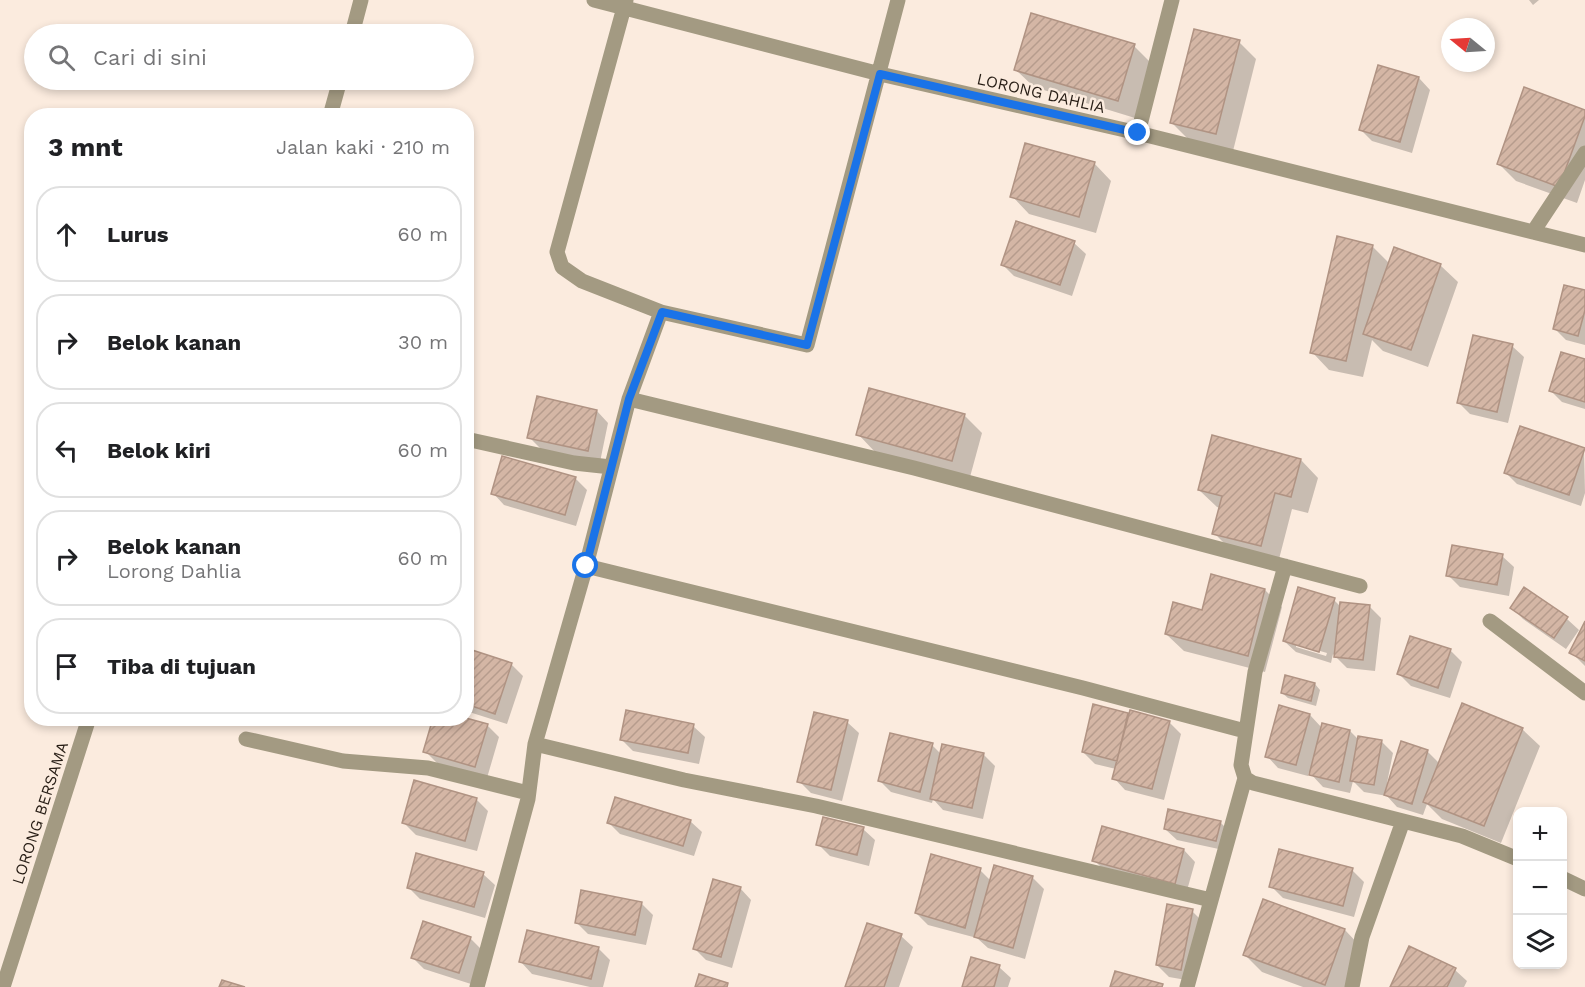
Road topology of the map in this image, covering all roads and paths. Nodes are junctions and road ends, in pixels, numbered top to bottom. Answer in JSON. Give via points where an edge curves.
{"nodes":[{"id":1,"x":361,"y":0,"type":"edge"},
{"id":2,"x":594,"y":0,"type":"edge"},
{"id":3,"x":898,"y":0,"type":"edge"},
{"id":4,"x":1172,"y":0,"type":"edge"},
{"id":5,"x":626,"y":3,"type":"edge"},
{"id":6,"x":355,"y":24,"type":"edge"},
{"id":7,"x":880,"y":74,"type":"junction"},
{"id":8,"x":337,"y":90,"type":"edge"},
{"id":9,"x":332,"y":108,"type":"edge"},
{"id":10,"x":1138,"y":133,"type":"junction"},
{"id":11,"x":1585,"y":153,"type":"edge"},
{"id":12,"x":1533,"y":232,"type":"junction"},
{"id":13,"x":1585,"y":245,"type":"edge"},
{"id":14,"x":662,"y":312,"type":"junction"},
{"id":15,"x":629,"y":399,"type":"junction"},
{"id":16,"x":474,"y":442,"type":"edge"},
{"id":17,"x":611,"y":467,"type":"junction"},
{"id":18,"x":586,"y":566,"type":"junction"},
{"id":19,"x":1285,"y":566,"type":"junction"},
{"id":20,"x":1360,"y":586,"type":"dead end"},
{"id":21,"x":1490,"y":621,"type":"dead end"},
{"id":22,"x":1585,"y":693,"type":"edge"},
{"id":23,"x":86,"y":726,"type":"edge"},
{"id":24,"x":1245,"y":731,"type":"junction"},
{"id":25,"x":246,"y":739,"type":"dead end"},
{"id":26,"x":535,"y":744,"type":"junction"},
{"id":27,"x":1245,"y":778,"type":"junction"},
{"id":28,"x":528,"y":793,"type":"junction"},
{"id":29,"x":1403,"y":821,"type":"junction"},
{"id":30,"x":1513,"y":856,"type":"edge"},
{"id":31,"x":1567,"y":880,"type":"edge"},
{"id":32,"x":1585,"y":890,"type":"edge"},
{"id":33,"x":1211,"y":900,"type":"junction"},
{"id":34,"x":3,"y":987,"type":"edge"},
{"id":35,"x":477,"y":987,"type":"edge"},
{"id":36,"x":1187,"y":987,"type":"edge"},
{"id":37,"x":1352,"y":987,"type":"edge"}],
"edges":[{"from":1,"to":6,"type":"street"},
{"from":2,"to":5,"type":"street","name":"LORONG DAHLIA"},
{"from":3,"to":7,"type":"street"},
{"from":4,"to":10,"type":"street"},
{"from":5,"to":7,"type":"street","name":"LORONG DAHLIA"},
{"from":5,"to":14,"type":"street","via":[[557,252],[562,267],[582,281]]},
{"from":7,"to":10,"type":"street","name":"LORONG DAHLIA"},
{"from":7,"to":14,"type":"street","via":[[807,345]]},
{"from":8,"to":9,"type":"street"},
{"from":10,"to":12,"type":"street","name":"LORONG DAHLIA"},
{"from":11,"to":12,"type":"street"},
{"from":12,"to":13,"type":"street","name":"LORONG DAHLIA"},
{"from":14,"to":15,"type":"street"},
{"from":15,"to":17,"type":"street"},
{"from":15,"to":19,"type":"street","via":[[914,468]]},
{"from":16,"to":17,"type":"street"},
{"from":17,"to":18,"type":"street"},
{"from":18,"to":24,"type":"street"},
{"from":18,"to":26,"type":"street"},
{"from":19,"to":20,"type":"street"},
{"from":19,"to":24,"type":"street","via":[[1255,672]]},
{"from":21,"to":22,"type":"street"},
{"from":23,"to":34,"type":"street","name":"LORONG BERSAMA"},
{"from":24,"to":27,"type":"street","via":[[1241,765]]},
{"from":25,"to":28,"type":"street","via":[[343,761],[428,768]]},
{"from":26,"to":28,"type":"street"},
{"from":26,"to":33,"type":"street"},
{"from":27,"to":29,"type":"street"},
{"from":27,"to":33,"type":"street"},
{"from":28,"to":35,"type":"street"},
{"from":29,"to":30,"type":"street","via":[[1462,836]]},
{"from":29,"to":37,"type":"street","via":[[1362,937]]},
{"from":31,"to":32,"type":"street"},
{"from":33,"to":36,"type":"street"}]}
